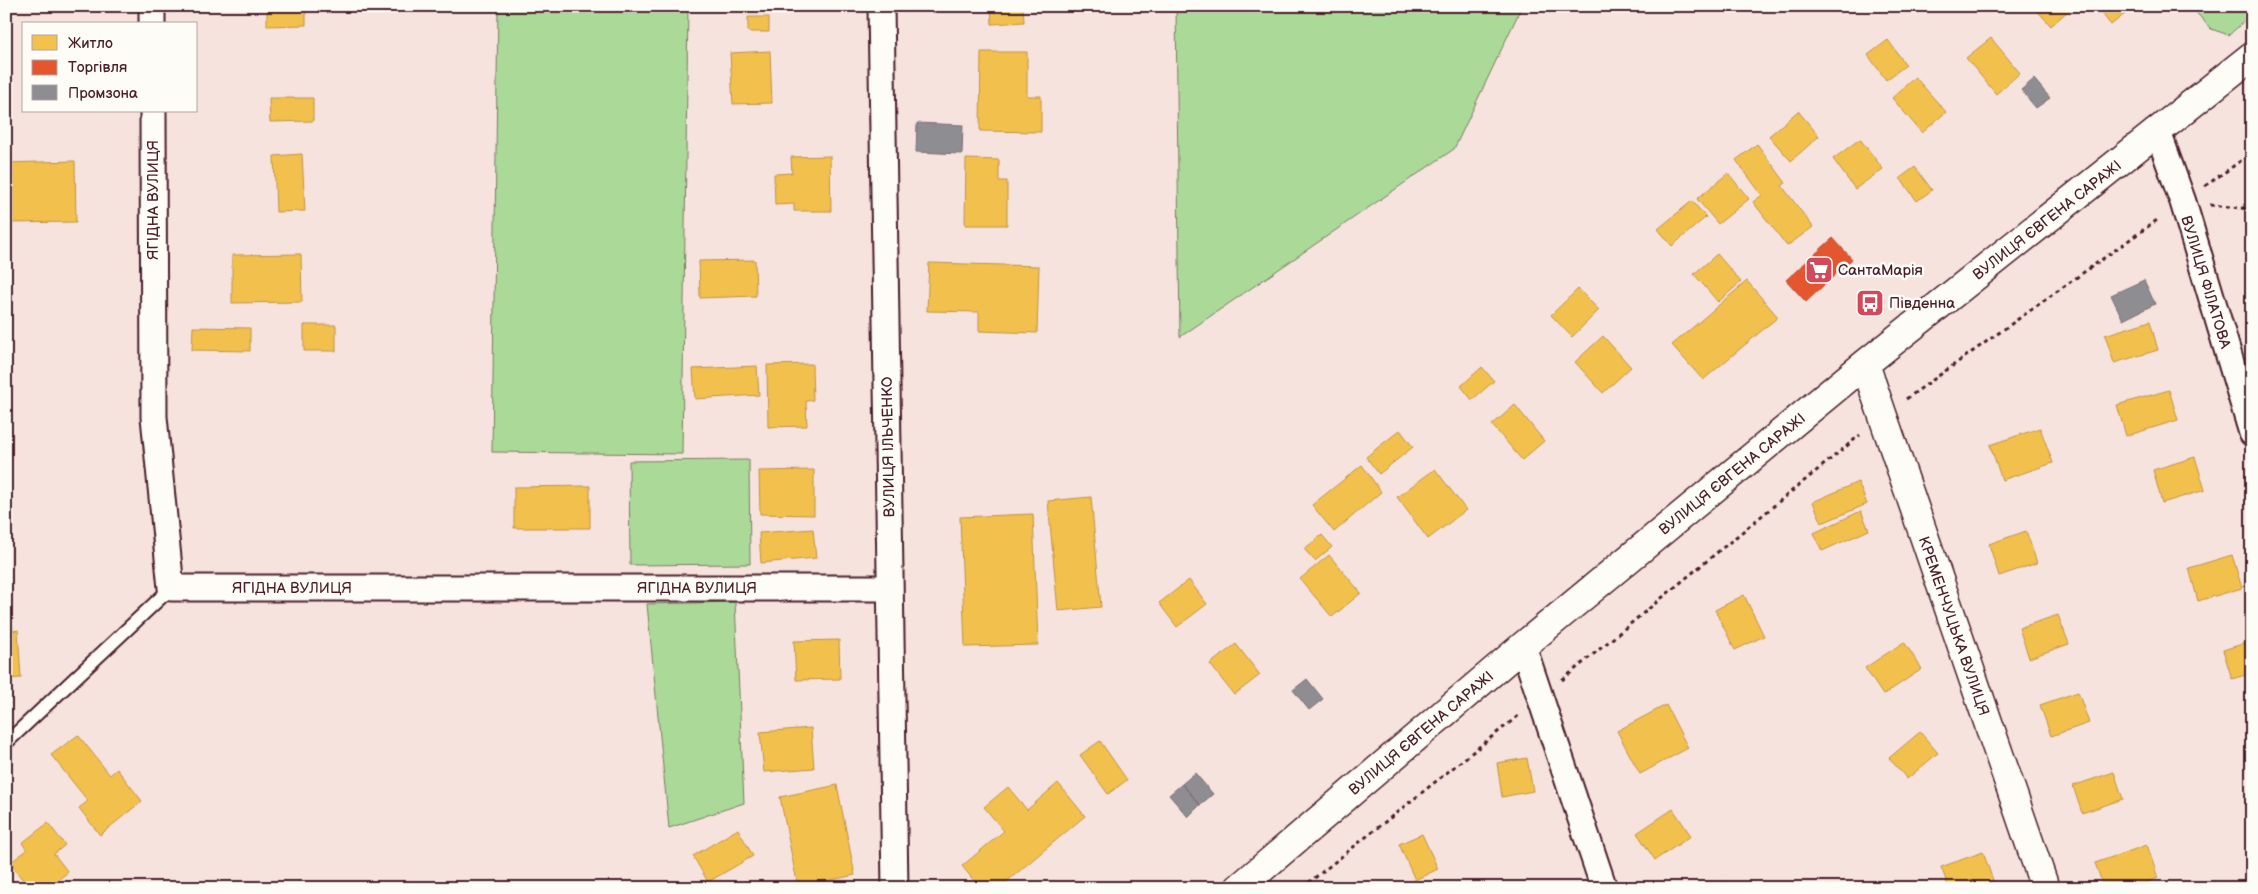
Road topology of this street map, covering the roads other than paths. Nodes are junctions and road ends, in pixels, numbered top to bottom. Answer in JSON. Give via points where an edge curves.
{"nodes":[{"id":1,"x":152,"y":6,"type":"edge"},
{"id":2,"x":881,"y":6,"type":"edge"},
{"id":3,"x":152,"y":22,"type":"edge"},
{"id":4,"x":2243,"y":63,"type":"edge"},
{"id":5,"x":153,"y":112,"type":"edge"},
{"id":6,"x":2158,"y":132,"type":"junction"},
{"id":7,"x":1865,"y":364,"type":"junction"},
{"id":8,"x":2252,"y":432,"type":"edge"},
{"id":9,"x":171,"y":588,"type":"junction"},
{"id":10,"x":890,"y":588,"type":"junction"},
{"id":11,"x":1523,"y":646,"type":"junction"},
{"id":12,"x":6,"y":743,"type":"edge"},
{"id":13,"x":895,"y":888,"type":"edge"},
{"id":14,"x":1239,"y":888,"type":"edge"},
{"id":15,"x":1604,"y":888,"type":"edge"},
{"id":16,"x":2045,"y":888,"type":"edge"}],
"edges":[{"from":1,"to":3,"type":"street"},
{"from":2,"to":10,"type":"street","name":"ВУЛИЦЯ ІЛЬЧЕНКО"},
{"from":4,"to":6,"type":"main road","name":"ВУЛИЦЯ ЄВГЕНА САРАЖІ"},
{"from":5,"to":9,"type":"street","name":"ЯГІДНА ВУЛИЦЯ","via":[[154,417]]},
{"from":6,"to":7,"type":"main road","name":"ВУЛИЦЯ ЄВГЕНА САРАЖІ"},
{"from":6,"to":8,"type":"street","name":"ВУЛИЦЯ ФІЛАТОВА"},
{"from":7,"to":11,"type":"main road","name":"ВУЛИЦЯ ЄВГЕНА САРАЖІ"},
{"from":7,"to":16,"type":"main road","name":"КРЕМЕНЧУЦЬКА ВУЛИЦЯ"},
{"from":9,"to":10,"type":"street","name":"ЯГІДНА ВУЛИЦЯ"},
{"from":9,"to":12,"type":"lane"},
{"from":10,"to":13,"type":"street","name":"ВУЛИЦЯ ІЛЬЧЕНКО"},
{"from":11,"to":14,"type":"main road","name":"ВУЛИЦЯ ЄВГЕНА САРАЖІ"},
{"from":11,"to":15,"type":"street"}]}
